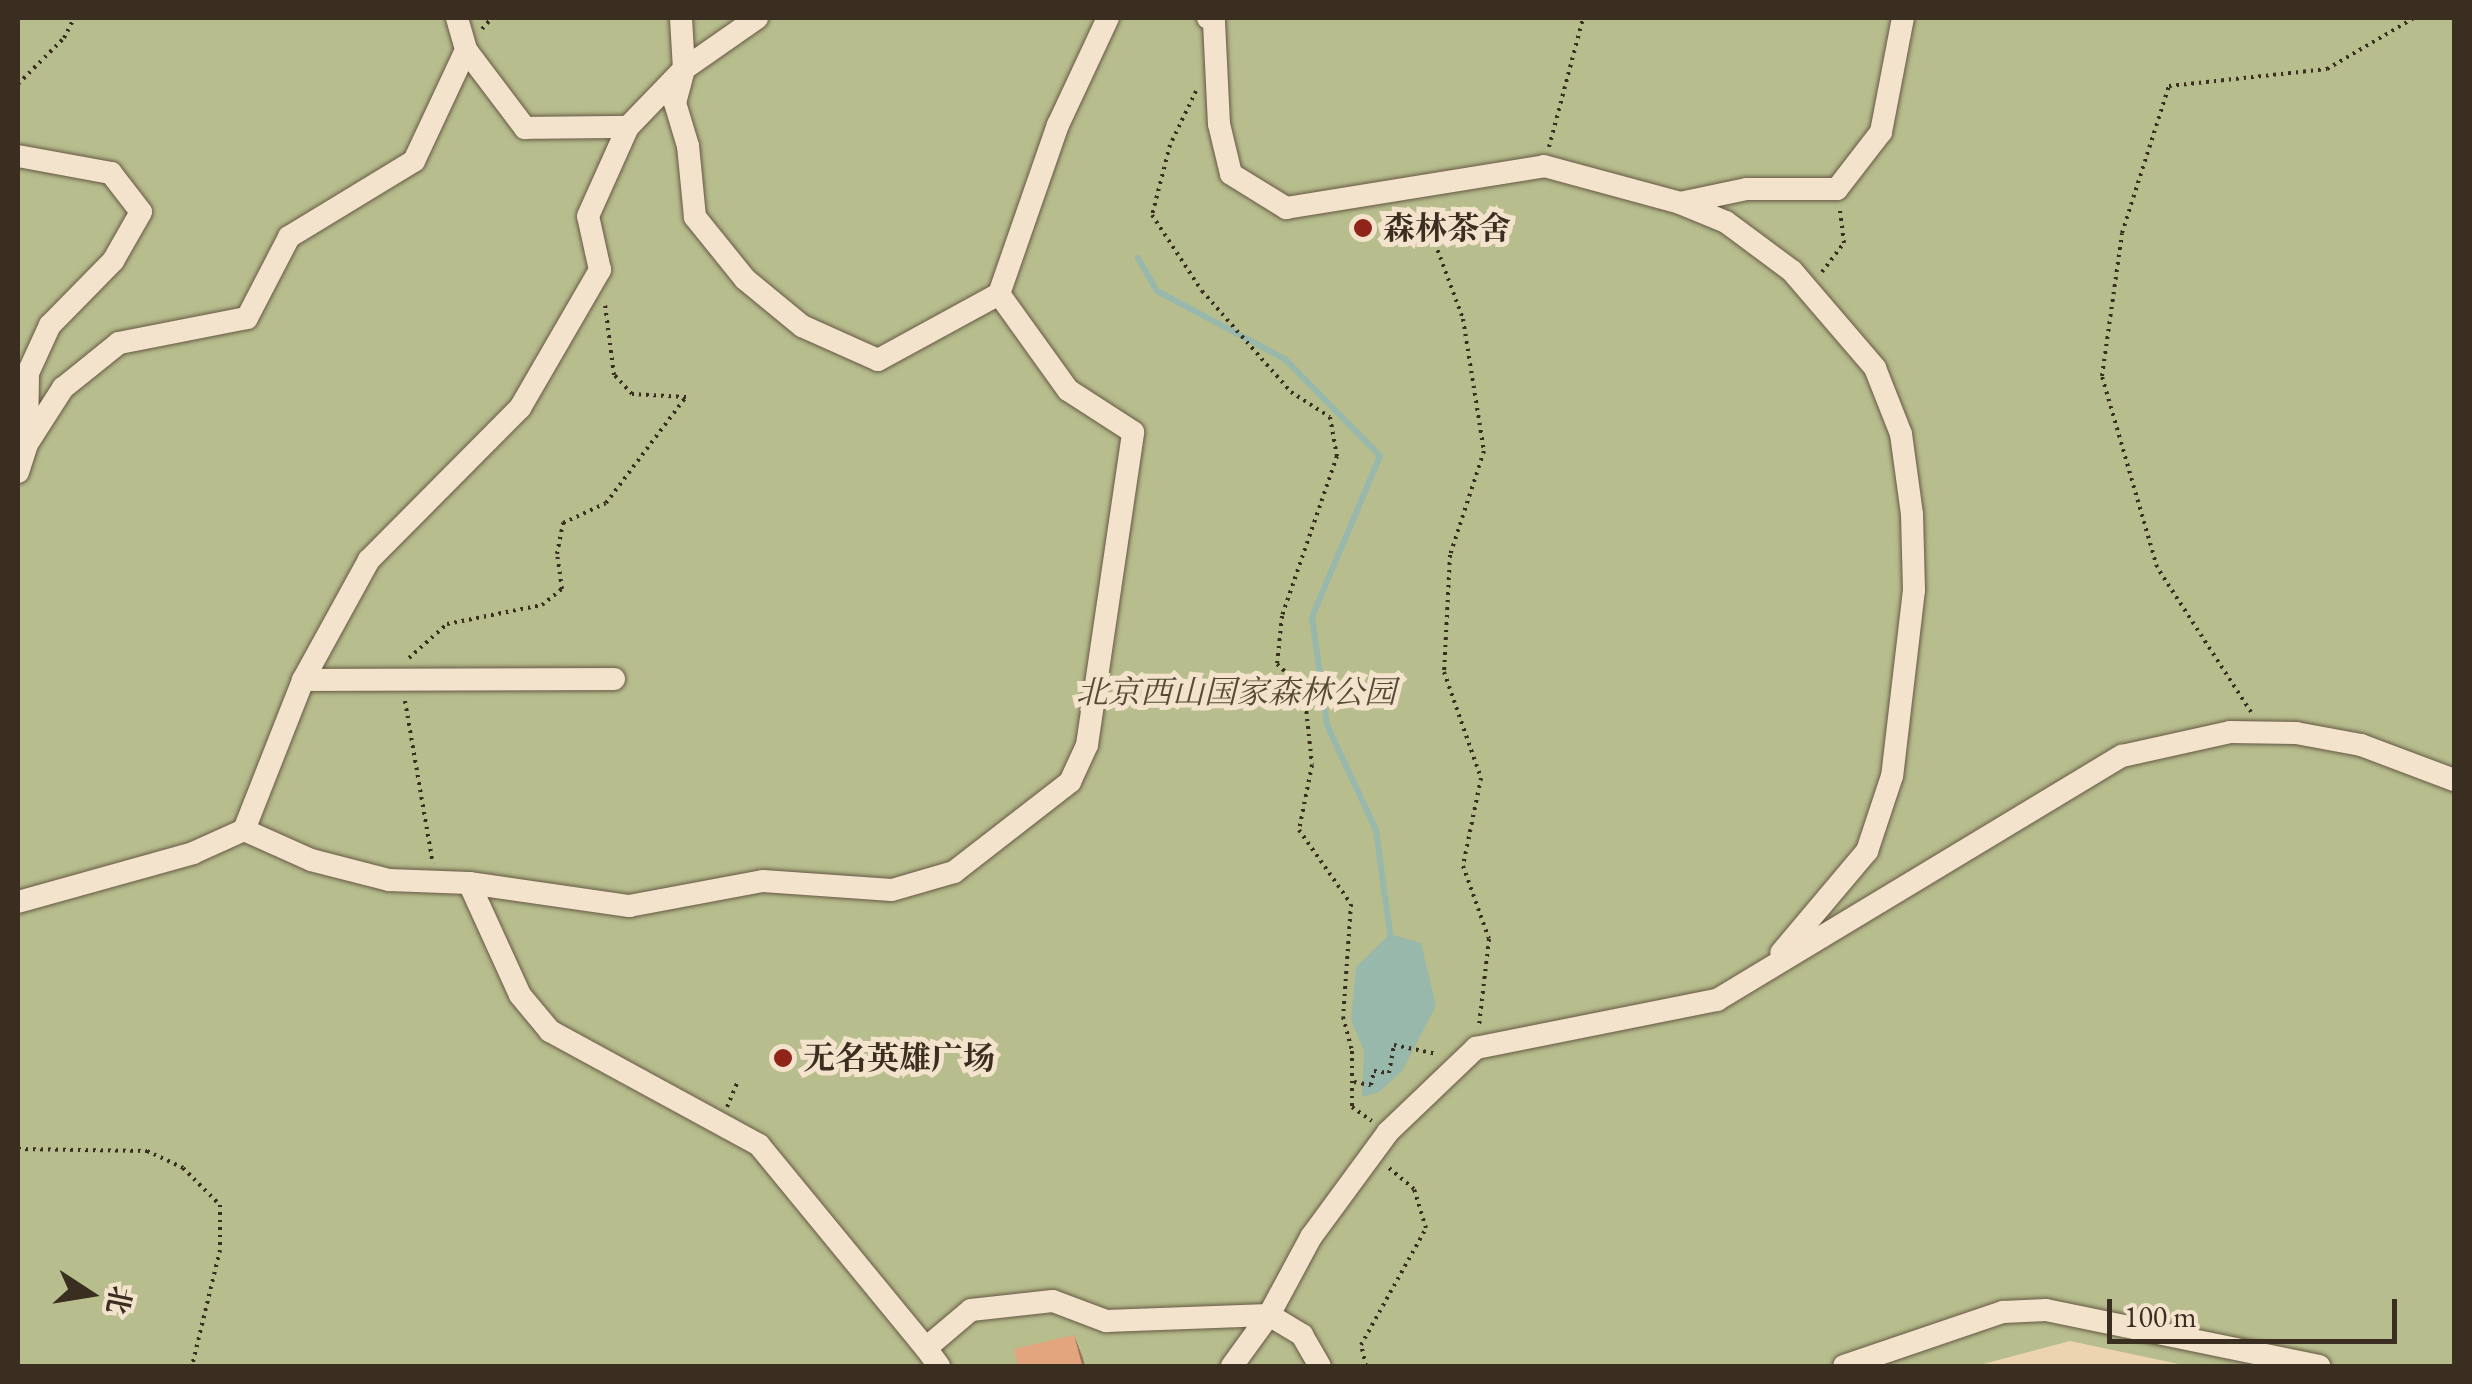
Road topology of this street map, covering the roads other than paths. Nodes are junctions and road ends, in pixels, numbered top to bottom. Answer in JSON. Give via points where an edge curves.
{"nodes":[{"id":1,"x":457,"y":18,"type":"edge"},
{"id":2,"x":681,"y":18,"type":"edge"},
{"id":3,"x":757,"y":18,"type":"edge"},
{"id":4,"x":1108,"y":18,"type":"edge"},
{"id":5,"x":1208,"y":18,"type":"edge"},
{"id":6,"x":1903,"y":18,"type":"edge"},
{"id":7,"x":466,"y":50,"type":"junction"},
{"id":8,"x":684,"y":69,"type":"junction"},
{"id":9,"x":628,"y":128,"type":"junction"},
{"id":10,"x":18,"y":156,"type":"edge"},
{"id":11,"x":1680,"y":203,"type":"junction"},
{"id":12,"x":999,"y":294,"type":"junction"},
{"id":13,"x":27,"y":444,"type":"junction"},
{"id":14,"x":18,"y":472,"type":"edge"},
{"id":15,"x":614,"y":678,"type":"dead end"},
{"id":16,"x":303,"y":680,"type":"junction"},
{"id":17,"x":2454,"y":780,"type":"edge"},
{"id":18,"x":244,"y":830,"type":"junction"},
{"id":19,"x":469,"y":883,"type":"junction"},
{"id":20,"x":18,"y":902,"type":"edge"},
{"id":21,"x":1774,"y":962,"type":"junction"},
{"id":22,"x":1270,"y":1315,"type":"junction"},
{"id":23,"x":932,"y":1357,"type":"edge"},
{"id":24,"x":1232,"y":1366,"type":"edge"},
{"id":25,"x":1320,"y":1366,"type":"edge"},
{"id":26,"x":1844,"y":1366,"type":"edge"},
{"id":27,"x":2319,"y":1366,"type":"edge"}],
"edges":[{"from":1,"to":7,"type":"street"},
{"from":2,"to":8,"type":"street"},
{"from":3,"to":8,"type":"street"},
{"from":4,"to":12,"type":"street","via":[[1058,125]]},
{"from":5,"to":11,"type":"street","via":[[1214,22],[1219,124],[1231,174],[1286,208],[1544,166]]},
{"from":6,"to":11,"type":"street","via":[[1881,132],[1838,190],[1747,189]]},
{"from":7,"to":9,"type":"street","via":[[526,128]]},
{"from":7,"to":13,"type":"street","via":[[414,162],[289,237],[248,318],[119,343],[63,388]]},
{"from":8,"to":9,"type":"street"},
{"from":8,"to":12,"type":"street","via":[[675,103],[688,146],[695,216],[746,278],[802,326],[878,360]]},
{"from":9,"to":16,"type":"street","via":[[588,216],[600,270],[520,408],[369,560]]},
{"from":10,"to":13,"type":"street","via":[[111,173],[141,212],[112,261],[50,325],[28,373]]},
{"from":11,"to":21,"type":"street","via":[[1726,222],[1792,271],[1875,368],[1901,434],[1914,590],[1892,776],[1867,852]]},
{"from":12,"to":19,"type":"street","via":[[1068,390],[1133,432],[1087,745],[1070,782],[954,872],[892,890],[763,881],[629,906]]},
{"from":13,"to":14,"type":"street"},
{"from":15,"to":16,"type":"street"},
{"from":16,"to":18,"type":"street"},
{"from":17,"to":21,"type":"street","via":[[2361,745],[2264,732],[2230,732],[2122,756],[2026,820]]},
{"from":18,"to":19,"type":"street","via":[[312,860],[389,880]]},
{"from":18,"to":20,"type":"street","via":[[194,853]]},
{"from":19,"to":23,"type":"street","via":[[520,994],[550,1031],[759,1145]]},
{"from":21,"to":22,"type":"street","via":[[1717,1000],[1476,1048],[1388,1132],[1312,1237]]},
{"from":22,"to":23,"type":"street","via":[[1106,1321],[1053,1300],[1029,1302],[971,1310]]},
{"from":22,"to":24,"type":"street"},
{"from":22,"to":25,"type":"street","via":[[1302,1334]]},
{"from":26,"to":27,"type":"street","via":[[2003,1312],[2046,1310]]}]}
